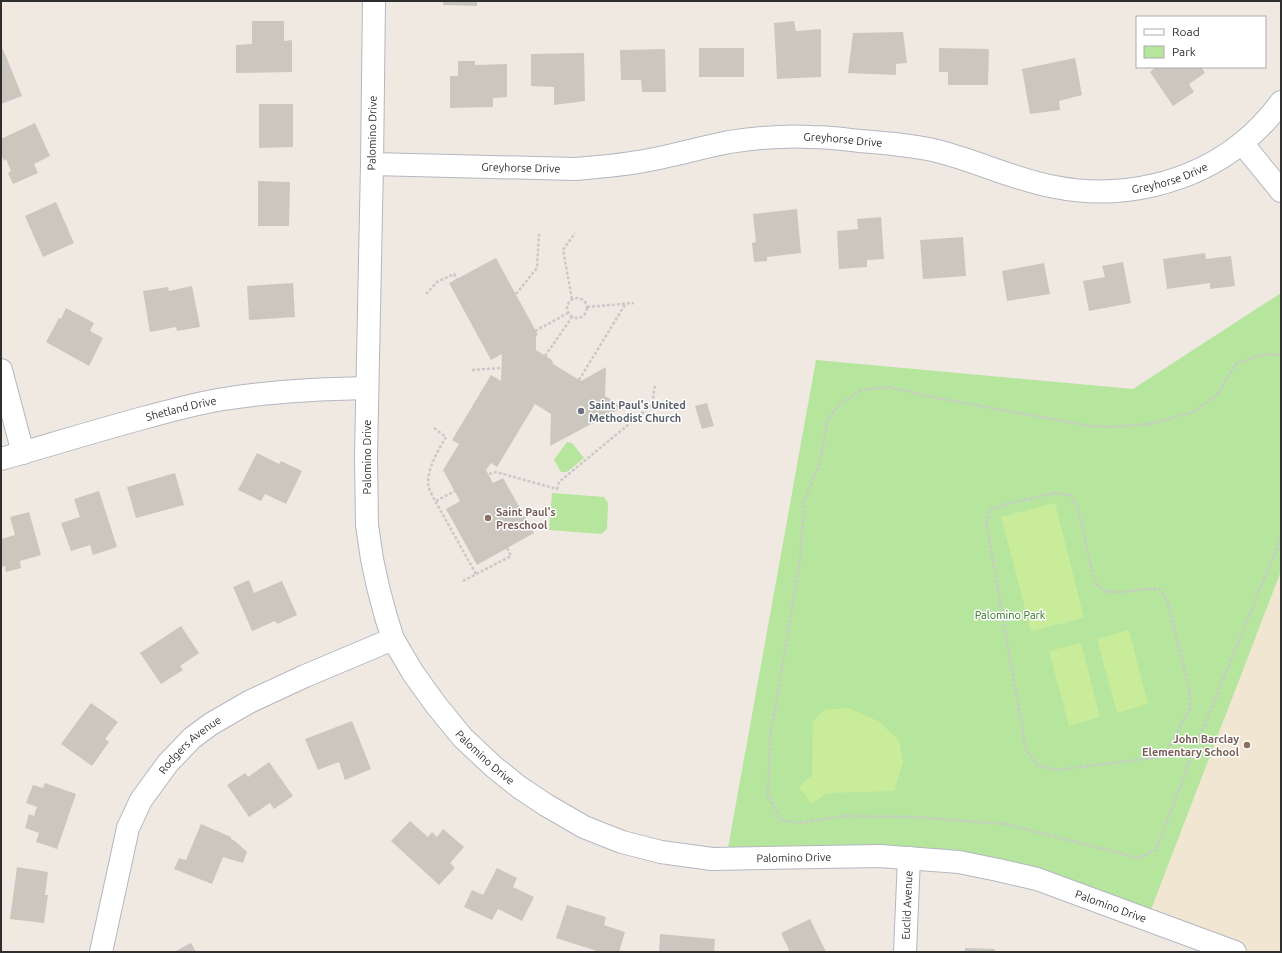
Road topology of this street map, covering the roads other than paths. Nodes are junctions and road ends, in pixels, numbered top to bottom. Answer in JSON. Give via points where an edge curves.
{"nodes":[{"id":1,"x":374,"y":1,"type":"edge"},
{"id":2,"x":1281,"y":102,"type":"edge"},
{"id":3,"x":1242,"y":143,"type":"junction"},
{"id":4,"x":372,"y":164,"type":"junction"},
{"id":5,"x":1281,"y":191,"type":"edge"},
{"id":6,"x":1,"y":370,"type":"edge"},
{"id":7,"x":367,"y":388,"type":"junction"},
{"id":8,"x":23,"y":453,"type":"junction"},
{"id":9,"x":1,"y":459,"type":"edge"},
{"id":10,"x":394,"y":639,"type":"junction"},
{"id":11,"x":909,"y":858,"type":"junction"},
{"id":12,"x":101,"y":952,"type":"edge"},
{"id":13,"x":904,"y":952,"type":"edge"},
{"id":14,"x":1234,"y":952,"type":"edge"}],
"edges":[{"from":1,"to":4,"type":"street","name":"Palomino Drive"},
{"from":2,"to":3,"type":"street","name":"Greyhorse Drive","via":[[1269,118]]},
{"from":3,"to":4,"type":"street","name":"Greyhorse Drive","via":[[1212,163],[1183,177],[1152,186],[1088,192],[1055,188],[936,151],[898,144],[812,136],[756,139],[648,160],[575,169]]},
{"from":3,"to":5,"type":"street"},
{"from":4,"to":7,"type":"street","name":"Palomino Drive"},
{"from":6,"to":8,"type":"street"},
{"from":7,"to":8,"type":"street","name":"Shetland Drive","via":[[325,389],[224,399],[106,428]]},
{"from":7,"to":10,"type":"street","name":"Palomino Drive","via":[[367,525],[378,587]]},
{"from":8,"to":9,"type":"street","name":"Shetland Drive"},
{"from":10,"to":11,"type":"street","name":"Palomino Drive","via":[[413,673],[463,738],[519,787],[584,827],[622,842],[661,852],[712,859],[880,856]]},
{"from":10,"to":12,"type":"street","name":"Rodgers Avenue","via":[[249,702],[192,738],[168,763],[141,800],[128,828]]},
{"from":11,"to":13,"type":"street","name":"Euclid Avenue"},
{"from":11,"to":14,"type":"street","name":"Palomino Drive","via":[[959,862],[1037,879]]}]}
